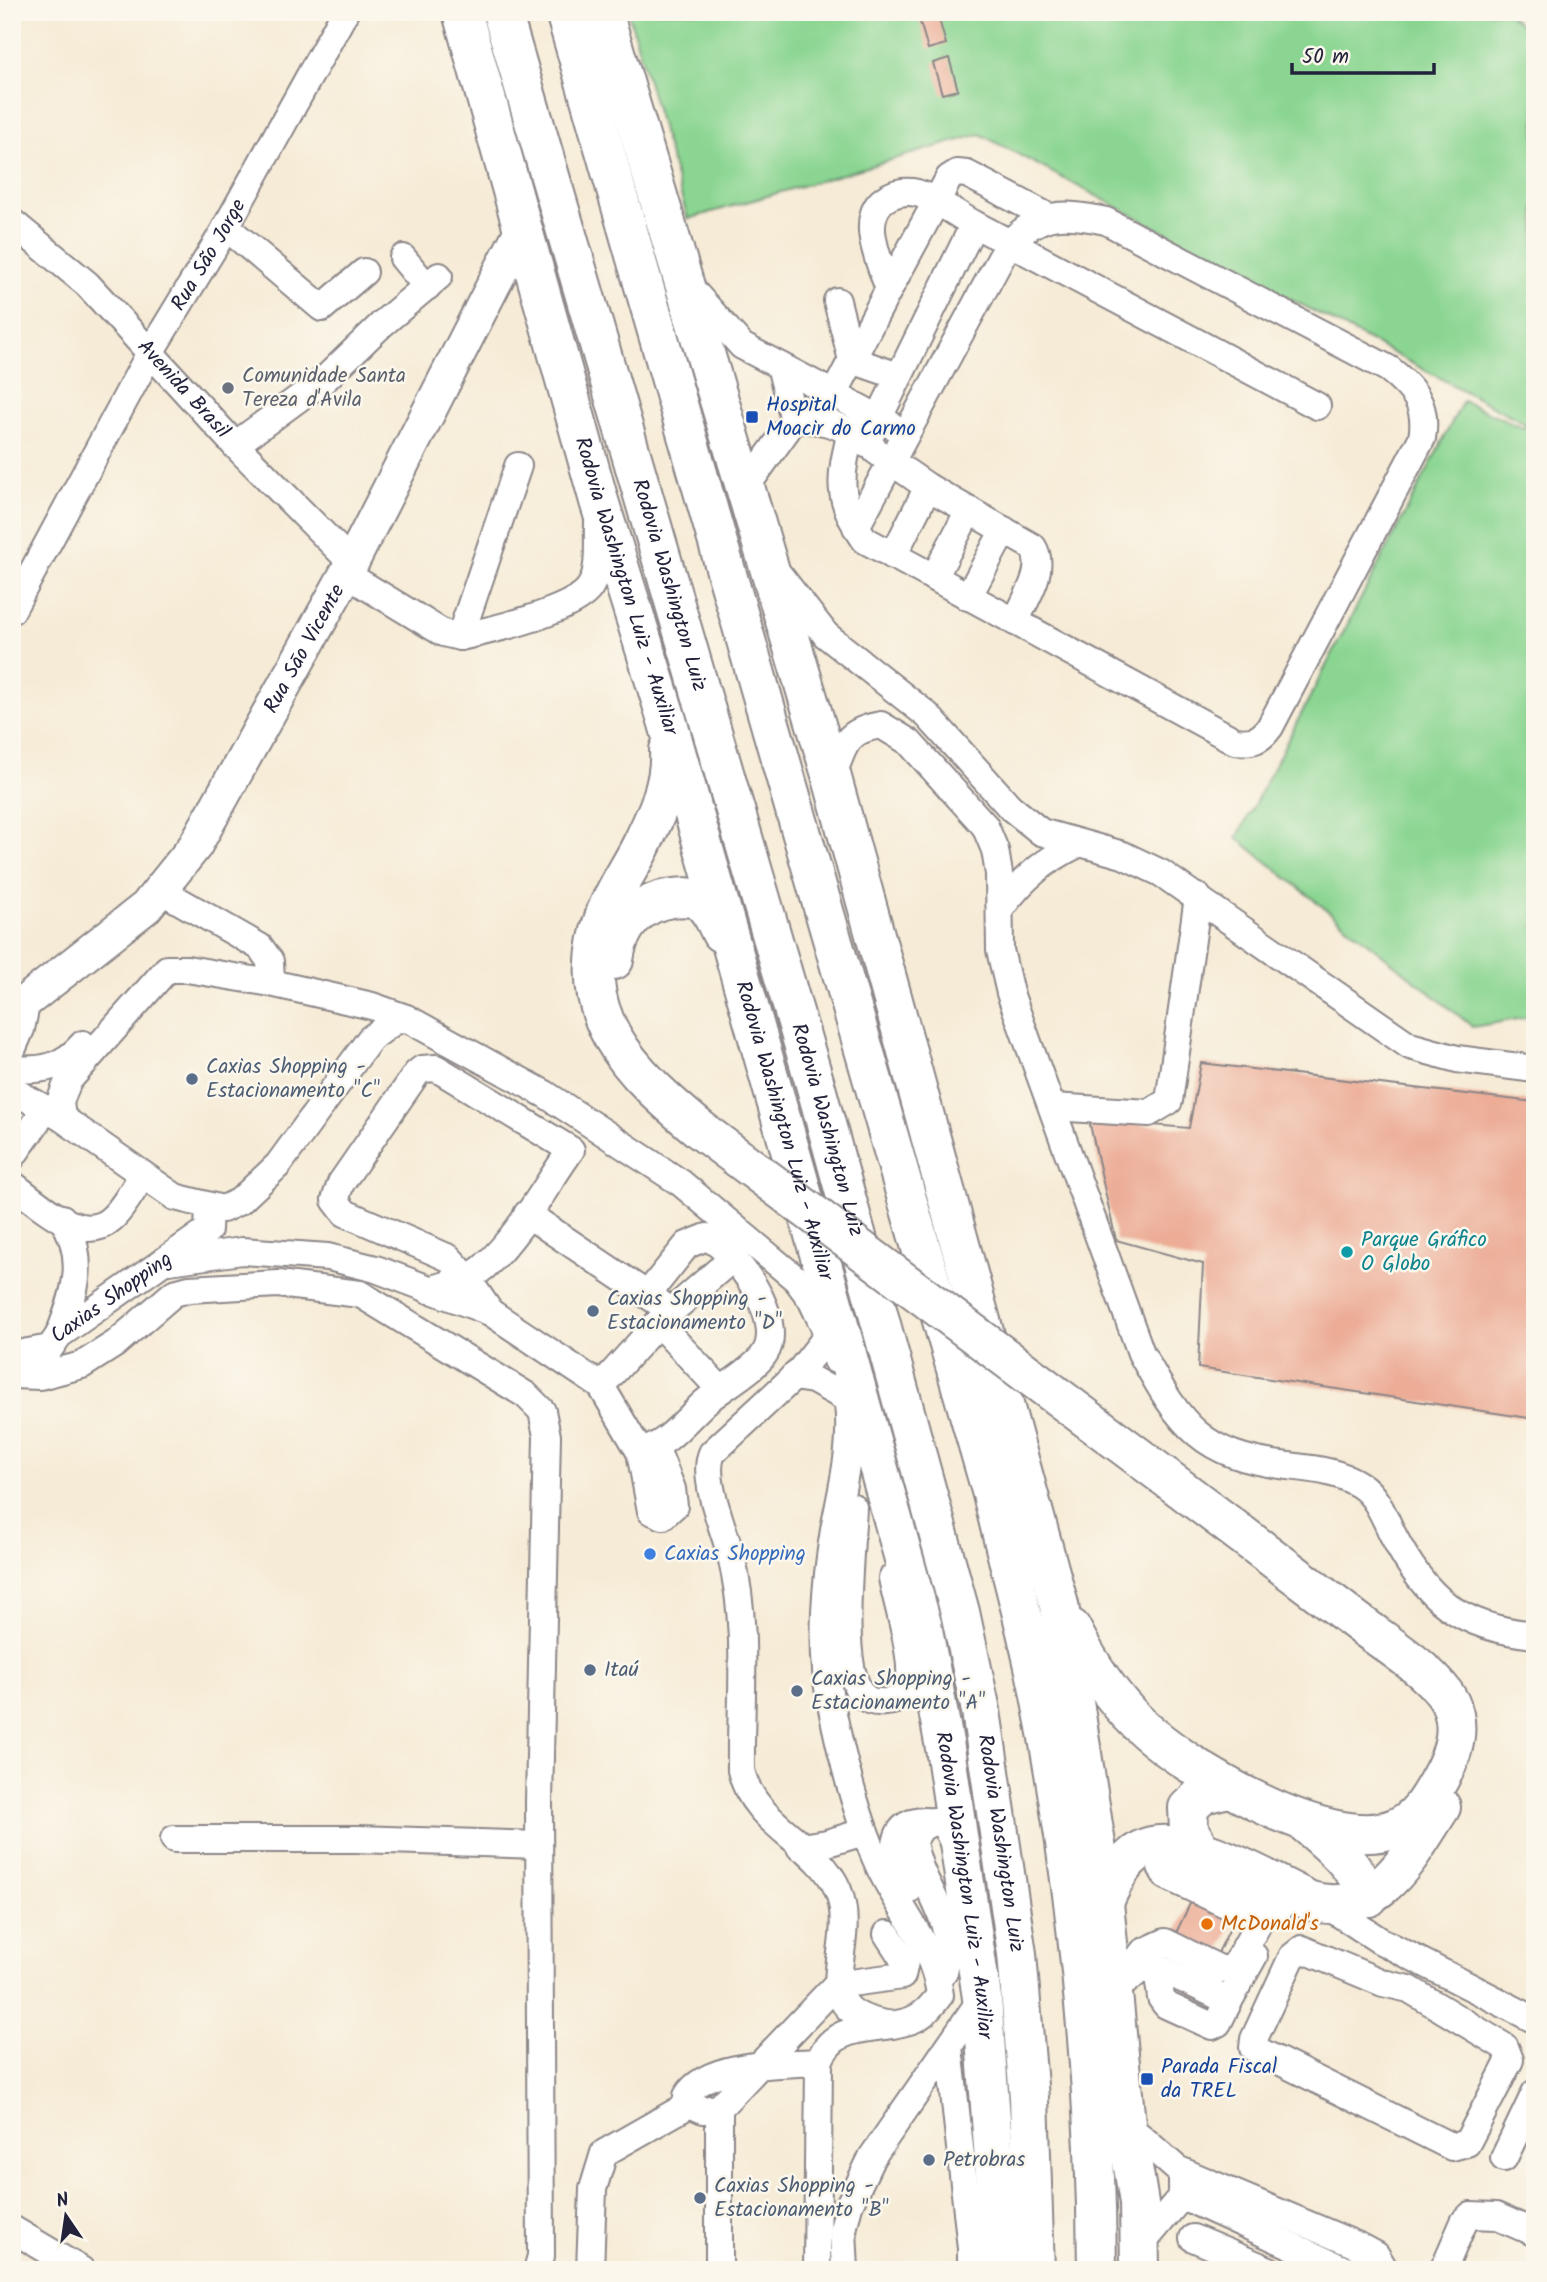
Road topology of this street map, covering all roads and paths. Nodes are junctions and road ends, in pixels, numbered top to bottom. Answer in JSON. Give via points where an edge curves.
{"nodes":[{"id":1,"x":345,"y":12,"type":"edge"},
{"id":2,"x":462,"y":12,"type":"edge"},
{"id":3,"x":502,"y":12,"type":"edge"},
{"id":4,"x":565,"y":12,"type":"edge"},
{"id":5,"x":603,"y":12,"type":"edge"},
{"id":6,"x":937,"y":203,"type":"junction"},
{"id":7,"x":1047,"y":216,"type":"junction"},
{"id":8,"x":12,"y":222,"type":"edge"},
{"id":9,"x":974,"y":224,"type":"junction"},
{"id":10,"x":226,"y":227,"type":"junction"},
{"id":11,"x":523,"y":227,"type":"junction"},
{"id":12,"x":1009,"y":243,"type":"junction"},
{"id":13,"x":403,"y":258,"type":"dead end"},
{"id":14,"x":364,"y":272,"type":"dead end"},
{"id":15,"x":680,"y":275,"type":"junction"},
{"id":16,"x":888,"y":289,"type":"junction"},
{"id":17,"x":837,"y":302,"type":"dead end"},
{"id":18,"x":650,"y":303,"type":"junction"},
{"id":19,"x":151,"y":351,"type":"junction"},
{"id":20,"x":852,"y":360,"type":"junction"},
{"id":21,"x":780,"y":366,"type":"junction"},
{"id":22,"x":898,"y":376,"type":"junction"},
{"id":23,"x":834,"y":394,"type":"junction"},
{"id":24,"x":1317,"y":406,"type":"dead end"},
{"id":25,"x":877,"y":417,"type":"junction"},
{"id":26,"x":794,"y":420,"type":"junction"},
{"id":27,"x":906,"y":433,"type":"junction"},
{"id":28,"x":859,"y":437,"type":"junction"},
{"id":29,"x":235,"y":445,"type":"junction"},
{"id":30,"x":890,"y":462,"type":"junction"},
{"id":31,"x":518,"y":466,"type":"dead end"},
{"id":32,"x":746,"y":487,"type":"junction"},
{"id":33,"x":928,"y":487,"type":"junction"},
{"id":34,"x":599,"y":501,"type":"junction"},
{"id":35,"x":969,"y":510,"type":"junction"},
{"id":36,"x":856,"y":527,"type":"junction"},
{"id":37,"x":1004,"y":530,"type":"junction"},
{"id":38,"x":764,"y":551,"type":"junction"},
{"id":39,"x":893,"y":556,"type":"junction"},
{"id":40,"x":349,"y":568,"type":"junction"},
{"id":41,"x":934,"y":578,"type":"junction"},
{"id":42,"x":968,"y":597,"type":"junction"},
{"id":43,"x":12,"y":610,"type":"edge"},
{"id":44,"x":1015,"y":622,"type":"junction"},
{"id":45,"x":460,"y":637,"type":"junction"},
{"id":46,"x":927,"y":715,"type":"junction"},
{"id":47,"x":667,"y":720,"type":"junction"},
{"id":48,"x":909,"y":742,"type":"junction"},
{"id":49,"x":832,"y":778,"type":"junction"},
{"id":50,"x":1078,"y":844,"type":"junction"},
{"id":51,"x":162,"y":891,"type":"junction"},
{"id":52,"x":1198,"y":897,"type":"junction"},
{"id":53,"x":1001,"y":908,"type":"junction"},
{"id":54,"x":735,"y":962,"type":"junction"},
{"id":55,"x":271,"y":983,"type":"junction"},
{"id":56,"x":358,"y":1004,"type":"junction"},
{"id":57,"x":20,"y":1006,"type":"edge"},
{"id":58,"x":406,"y":1018,"type":"junction"},
{"id":59,"x":370,"y":1039,"type":"junction"},
{"id":60,"x":93,"y":1043,"type":"junction"},
{"id":61,"x":12,"y":1050,"type":"edge"},
{"id":62,"x":12,"y":1069,"type":"edge"},
{"id":63,"x":1535,"y":1069,"type":"edge"},
{"id":64,"x":12,"y":1090,"type":"edge"},
{"id":65,"x":1053,"y":1107,"type":"junction"},
{"id":66,"x":54,"y":1113,"type":"junction"},
{"id":67,"x":704,"y":1124,"type":"junction"},
{"id":68,"x":12,"y":1157,"type":"edge"},
{"id":69,"x":144,"y":1175,"type":"junction"},
{"id":70,"x":12,"y":1184,"type":"edge"},
{"id":71,"x":527,"y":1214,"type":"junction"},
{"id":72,"x":214,"y":1216,"type":"junction"},
{"id":73,"x":62,"y":1218,"type":"junction"},
{"id":74,"x":233,"y":1253,"type":"junction"},
{"id":75,"x":734,"y":1257,"type":"junction"},
{"id":76,"x":169,"y":1261,"type":"junction"},
{"id":77,"x":467,"y":1278,"type":"junction"},
{"id":78,"x":429,"y":1290,"type":"junction"},
{"id":79,"x":647,"y":1295,"type":"junction"},
{"id":80,"x":490,"y":1312,"type":"junction"},
{"id":81,"x":664,"y":1317,"type":"junction"},
{"id":82,"x":59,"y":1335,"type":"junction"},
{"id":83,"x":828,"y":1335,"type":"junction"},
{"id":84,"x":12,"y":1355,"type":"edge"},
{"id":85,"x":12,"y":1375,"type":"edge"},
{"id":86,"x":793,"y":1377,"type":"junction"},
{"id":87,"x":849,"y":1383,"type":"junction"},
{"id":88,"x":601,"y":1386,"type":"junction"},
{"id":89,"x":720,"y":1389,"type":"junction"},
{"id":90,"x":851,"y":1454,"type":"junction"},
{"id":91,"x":1166,"y":1466,"type":"junction"},
{"id":92,"x":1059,"y":1605,"type":"junction"},
{"id":93,"x":922,"y":1624,"type":"junction"},
{"id":94,"x":1535,"y":1635,"type":"edge"},
{"id":95,"x":1228,"y":1788,"type":"junction"},
{"id":96,"x":1301,"y":1819,"type":"junction"},
{"id":97,"x":864,"y":1832,"type":"junction"},
{"id":98,"x":174,"y":1839,"type":"dead end"},
{"id":99,"x":539,"y":1844,"type":"junction"},
{"id":100,"x":800,"y":1847,"type":"junction"},
{"id":101,"x":1201,"y":1850,"type":"junction"},
{"id":102,"x":963,"y":1871,"type":"junction"},
{"id":103,"x":1369,"y":1897,"type":"junction"},
{"id":104,"x":1285,"y":1901,"type":"junction"},
{"id":105,"x":1104,"y":1902,"type":"junction"},
{"id":106,"x":1326,"y":1905,"type":"junction"},
{"id":107,"x":916,"y":1930,"type":"junction"},
{"id":108,"x":887,"y":1934,"type":"junction"},
{"id":109,"x":844,"y":1940,"type":"junction"},
{"id":110,"x":1398,"y":1950,"type":"junction"},
{"id":111,"x":1426,"y":1964,"type":"junction"},
{"id":112,"x":943,"y":1974,"type":"junction"},
{"id":113,"x":836,"y":1985,"type":"junction"},
{"id":114,"x":1409,"y":1989,"type":"junction"},
{"id":115,"x":1114,"y":1991,"type":"junction"},
{"id":116,"x":982,"y":1998,"type":"junction"},
{"id":117,"x":1535,"y":2020,"type":"edge"},
{"id":118,"x":893,"y":2025,"type":"junction"},
{"id":119,"x":950,"y":2047,"type":"junction"},
{"id":120,"x":819,"y":2062,"type":"junction"},
{"id":121,"x":756,"y":2067,"type":"junction"},
{"id":122,"x":1493,"y":2096,"type":"junction"},
{"id":123,"x":1029,"y":2098,"type":"junction"},
{"id":124,"x":690,"y":2104,"type":"junction"},
{"id":125,"x":1532,"y":2106,"type":"edge"},
{"id":126,"x":719,"y":2108,"type":"junction"},
{"id":127,"x":1126,"y":2124,"type":"junction"},
{"id":128,"x":1504,"y":2158,"type":"dead end"},
{"id":129,"x":1178,"y":2169,"type":"junction"},
{"id":130,"x":1182,"y":2196,"type":"junction"},
{"id":131,"x":12,"y":2229,"type":"edge"},
{"id":132,"x":1535,"y":2233,"type":"edge"},
{"id":133,"x":1193,"y":2238,"type":"dead end"},
{"id":134,"x":1139,"y":2258,"type":"edge"},
{"id":135,"x":81,"y":2270,"type":"edge"},
{"id":136,"x":537,"y":2270,"type":"edge"},
{"id":137,"x":590,"y":2270,"type":"edge"},
{"id":138,"x":719,"y":2270,"type":"edge"},
{"id":139,"x":817,"y":2270,"type":"edge"},
{"id":140,"x":845,"y":2270,"type":"edge"},
{"id":141,"x":971,"y":2270,"type":"edge"},
{"id":142,"x":998,"y":2270,"type":"edge"},
{"id":143,"x":1035,"y":2270,"type":"edge"},
{"id":144,"x":1097,"y":2270,"type":"edge"},
{"id":145,"x":1269,"y":2270,"type":"edge"},
{"id":146,"x":1345,"y":2270,"type":"edge"},
{"id":147,"x":1385,"y":2270,"type":"edge"},
{"id":148,"x":1443,"y":2270,"type":"edge"}],
"edges":[{"from":1,"to":10,"type":"street","name":"Rua São Jorge"},
{"from":2,"to":11,"type":"highway","name":"Rodovia Washington Luiz - Auxiliar"},
{"from":3,"to":123,"type":"highway","name":"Rodovia Washington Luiz","via":[[815,1084],[957,1599],[981,1711],[1007,1880]]},
{"from":4,"to":18,"type":"highway"},
{"from":5,"to":15,"type":"highway"},
{"from":6,"to":7,"type":"street","via":[[949,178],[967,174]]},
{"from":6,"to":9,"type":"street"},
{"from":6,"to":16,"type":"street"},
{"from":6,"to":16,"type":"street","via":[[903,192],[887,197],[874,214],[870,229]]},
{"from":7,"to":12,"type":"street","via":[[1026,226]]},
{"from":7,"to":44,"type":"street","via":[[1073,214],[1106,221],[1389,369],[1417,395],[1425,425],[1263,737],[1249,743],[1236,741]]},
{"from":8,"to":19,"type":"street","name":"Avenida Brasil","via":[[87,284]]},
{"from":9,"to":12,"type":"street"},
{"from":9,"to":22,"type":"street"},
{"from":10,"to":14,"type":"street","via":[[322,308]]},
{"from":10,"to":19,"type":"street","name":"Rua São Jorge"},
{"from":11,"to":34,"type":"highway","name":"Rodovia Washington Luiz - Auxiliar"},
{"from":11,"to":40,"type":"main road","name":"Rua Sāo Vicente"},
{"from":12,"to":24,"type":"street"},
{"from":12,"to":27,"type":"street"},
{"from":13,"to":29,"type":"street","via":[[433,281],[319,384]]},
{"from":15,"to":21,"type":"street","via":[[736,340]]},
{"from":15,"to":32,"type":"highway"},
{"from":16,"to":20,"type":"street"},
{"from":17,"to":20,"type":"street"},
{"from":18,"to":38,"type":"highway","via":[[711,454]]},
{"from":18,"to":144,"type":"highway","via":[[989,1481],[1038,1685],[1069,1871],[1085,2023]]},
{"from":19,"to":29,"type":"street","name":"Avenida Brasil"},
{"from":19,"to":43,"type":"street","name":"Rua São Jorge"},
{"from":20,"to":22,"type":"street"},
{"from":20,"to":23,"type":"street"},
{"from":21,"to":23,"type":"street"},
{"from":21,"to":26,"type":"street"},
{"from":22,"to":25,"type":"street"},
{"from":23,"to":25,"type":"street"},
{"from":25,"to":27,"type":"street"},
{"from":25,"to":28,"type":"street"},
{"from":26,"to":28,"type":"street","via":[[814,419]]},
{"from":26,"to":32,"type":"street"},
{"from":27,"to":30,"type":"street"},
{"from":28,"to":30,"type":"street"},
{"from":28,"to":36,"type":"street","via":[[840,480]]},
{"from":29,"to":40,"type":"street","name":"Avenida Brasil"},
{"from":30,"to":33,"type":"street"},
{"from":30,"to":36,"type":"street"},
{"from":31,"to":45,"type":"street"},
{"from":32,"to":38,"type":"highway"},
{"from":33,"to":35,"type":"street"},
{"from":33,"to":39,"type":"street"},
{"from":34,"to":45,"type":"street","via":[[595,577],[589,589],[573,602]]},
{"from":34,"to":47,"type":"highway","name":"Rodovia Washington Luiz - Auxiliar"},
{"from":35,"to":37,"type":"street"},
{"from":35,"to":41,"type":"street"},
{"from":36,"to":39,"type":"street","via":[[865,540]]},
{"from":37,"to":42,"type":"street"},
{"from":37,"to":44,"type":"street","via":[[1033,547],[1039,556],[1039,567]]},
{"from":38,"to":46,"type":"street","via":[[826,635]]},
{"from":38,"to":49,"type":"highway"},
{"from":39,"to":41,"type":"street"},
{"from":40,"to":45,"type":"street","name":"Avenida Brasil","via":[[443,633]]},
{"from":40,"to":51,"type":"main road","name":"Rua Sāo Vicente","via":[[195,846]]},
{"from":41,"to":42,"type":"street"},
{"from":42,"to":44,"type":"street"},
{"from":46,"to":48,"type":"street"},
{"from":46,"to":50,"type":"street","via":[[1010,807],[1041,832]]},
{"from":47,"to":54,"type":"highway","name":"Rodovia Washington Luiz - Auxiliar"},
{"from":47,"to":67,"type":"highway","via":[[670,772],[657,813],[607,910],[594,966],[596,991],[617,1046],[652,1091]]},
{"from":48,"to":49,"type":"street","via":[[881,725],[862,728],[846,740]]},
{"from":48,"to":53,"type":"street","via":[[985,826],[995,850]]},
{"from":49,"to":92,"type":"highway"},
{"from":50,"to":52,"type":"street","via":[[1123,855]]},
{"from":50,"to":53,"type":"street","via":[[1048,859],[1019,883]]},
{"from":51,"to":55,"type":"street","via":[[260,947],[270,961]]},
{"from":51,"to":57,"type":"main road","name":"Rua Sāo Vicente"},
{"from":52,"to":63,"type":"street","via":[[1410,1046],[1457,1059]]},
{"from":52,"to":65,"type":"street","via":[[1170,1101],[1149,1113]]},
{"from":53,"to":65,"type":"street","via":[[1000,950],[1010,993]]},
{"from":54,"to":67,"type":"highway","via":[[710,911],[698,900],[685,897],[659,900],[638,911],[624,927],[616,947],[617,1005],[629,1036],[651,1068]]},
{"from":54,"to":87,"type":"highway","name":"Rodovia Washington Luiz - Auxiliar"},
{"from":55,"to":56,"type":"street"},
{"from":55,"to":60,"type":"street","via":[[187,969],[157,974]]},
{"from":56,"to":58,"type":"street"},
{"from":56,"to":59,"type":"street"},
{"from":57,"to":61,"type":"street","via":[[21,1029]]},
{"from":58,"to":59,"type":"street","name":"Caxias Shopping"},
{"from":58,"to":83,"type":"street","via":[[545,1094],[681,1182],[796,1279]]},
{"from":59,"to":72,"type":"street","name":"Caxias Shopping","via":[[278,1165],[240,1201]]},
{"from":60,"to":62,"type":"street","via":[[57,1067]]},
{"from":60,"to":66,"type":"street"},
{"from":64,"to":66,"type":"street"},
{"from":65,"to":94,"type":"street","via":[[1141,1353],[1161,1390],[1192,1430],[1219,1450],[1248,1462],[1337,1474],[1362,1485],[1378,1503],[1415,1574],[1437,1600],[1466,1619],[1505,1632]]},
{"from":66,"to":68,"type":"street"},
{"from":66,"to":69,"type":"street"},
{"from":67,"to":91,"type":"highway"},
{"from":69,"to":72,"type":"street"},
{"from":69,"to":73,"type":"street","via":[[103,1225],[78,1227]]},
{"from":70,"to":73,"type":"street"},
{"from":71,"to":77,"type":"street","via":[[483,1267]]},
{"from":71,"to":77,"type":"street","via":[[571,1150],[465,1082],[436,1068],[422,1069],[335,1191],[335,1200],[345,1213],[449,1258]]},
{"from":71,"to":79,"type":"street"},
{"from":72,"to":74,"type":"street"},
{"from":72,"to":76,"type":"street","name":"Caxias Shopping"},
{"from":73,"to":82,"type":"street","via":[[73,1239],[78,1267],[75,1294]]},
{"from":74,"to":76,"type":"street"},
{"from":74,"to":78,"type":"street","via":[[328,1257],[376,1269]]},
{"from":75,"to":79,"type":"street","via":[[707,1237],[696,1239]]},
{"from":75,"to":81,"type":"street"},
{"from":75,"to":89,"type":"street","via":[[758,1291],[768,1343],[758,1361]]},
{"from":76,"to":82,"type":"street","name":"Caxias Shopping"},
{"from":77,"to":78,"type":"street"},
{"from":77,"to":80,"type":"street"},
{"from":78,"to":80,"type":"street"},
{"from":79,"to":81,"type":"street"},
{"from":80,"to":88,"type":"street"},
{"from":81,"to":88,"type":"street"},
{"from":81,"to":89,"type":"street"},
{"from":82,"to":84,"type":"street","name":"Caxias Shopping","via":[[50,1348]]},
{"from":83,"to":86,"type":"street"},
{"from":83,"to":87,"type":"street"},
{"from":85,"to":99,"type":"street","via":[[40,1376],[82,1366],[174,1293],[278,1284],[360,1294],[535,1402],[546,1422],[547,1436]]},
{"from":86,"to":87,"type":"street"},
{"from":86,"to":100,"type":"street","via":[[712,1453],[707,1470],[739,1598],[744,1786]]},
{"from":87,"to":90,"type":"street"},
{"from":87,"to":90,"type":"street","via":[[909,1672],[908,1687],[889,1703],[862,1696],[850,1666]]},
{"from":87,"to":93,"type":"highway","name":"Rodovia Washington Luiz - Auxiliar"},
{"from":88,"to":89,"type":"street","via":[[648,1451]]},
{"from":90,"to":97,"type":"street","via":[[830,1556],[826,1668],[830,1702]]},
{"from":91,"to":96,"type":"highway","via":[[1397,1652],[1450,1703],[1456,1727],[1453,1751],[1425,1804],[1407,1822],[1387,1831],[1366,1833]]},
{"from":91,"to":103,"type":"highway","via":[[1442,1666],[1466,1698],[1473,1738],[1460,1776],[1405,1861]]},
{"from":92,"to":95,"type":"highway","via":[[1086,1657],[1128,1713],[1170,1752]]},
{"from":92,"to":105,"type":"highway"},
{"from":93,"to":102,"type":"highway","name":"Rodovia Washington Luiz - Auxiliar"},
{"from":93,"to":123,"type":"highway","via":[[956,1678],[1015,2040]]},
{"from":95,"to":96,"type":"highway"},
{"from":95,"to":101,"type":"highway","via":[[1203,1794],[1188,1808],[1189,1830]]},
{"from":96,"to":103,"type":"highway","via":[[1359,1875]]},
{"from":97,"to":100,"type":"street"},
{"from":97,"to":107,"type":"street","via":[[889,1887]]},
{"from":98,"to":99,"type":"street"},
{"from":99,"to":136,"type":"street","via":[[541,2256]]},
{"from":100,"to":109,"type":"street","via":[[837,1888]]},
{"from":101,"to":104,"type":"highway"},
{"from":101,"to":105,"type":"highway","via":[[1167,1843],[1138,1852],[1120,1870]]},
{"from":102,"to":112,"type":"street","via":[[944,1824],[925,1821],[913,1841],[947,1924],[950,1947]]},
{"from":102,"to":116,"type":"highway","name":"Rodovia Washington Luiz - Auxiliar"},
{"from":103,"to":106,"type":"highway","via":[[1351,1904]]},
{"from":103,"to":110,"type":"street"},
{"from":104,"to":106,"type":"highway"},
{"from":104,"to":115,"type":"street","via":[[1229,2001],[1146,1965]]},
{"from":104,"to":115,"type":"street","via":[[1167,1860],[1161,1867],[1166,1876],[1253,1917],[1257,1926],[1228,1970],[1165,1942],[1143,1952]]},
{"from":105,"to":115,"type":"highway"},
{"from":106,"to":110,"type":"street"},
{"from":107,"to":108,"type":"street"},
{"from":107,"to":112,"type":"street"},
{"from":108,"to":109,"type":"street"},
{"from":108,"to":113,"type":"street","via":[[905,1962],[902,1976]]},
{"from":109,"to":113,"type":"street"},
{"from":110,"to":111,"type":"street"},
{"from":111,"to":114,"type":"street"},
{"from":111,"to":117,"type":"street"},
{"from":112,"to":118,"type":"street","via":[[929,2009],[914,2020]]},
{"from":113,"to":118,"type":"street","via":[[842,2004],[853,2015]]},
{"from":113,"to":121,"type":"street"},
{"from":114,"to":122,"type":"street","via":[[1506,2046],[1510,2060]]},
{"from":114,"to":122,"type":"street","via":[[1383,1983],[1310,1951],[1297,1951],[1253,2048],[1452,2147],[1467,2143]]},
{"from":115,"to":127,"type":"highway"},
{"from":116,"to":119,"type":"street"},
{"from":116,"to":142,"type":"highway","name":"Rodovia Washington Luiz - Auxiliar"},
{"from":118,"to":120,"type":"street","via":[[844,2033],[831,2041]]},
{"from":119,"to":140,"type":"street","via":[[872,2157],[843,2230]]},
{"from":119,"to":141,"type":"street"},
{"from":120,"to":121,"type":"street"},
{"from":120,"to":139,"type":"street"},
{"from":121,"to":124,"type":"street","via":[[711,2074],[697,2082],[687,2096]]},
{"from":121,"to":126,"type":"street"},
{"from":122,"to":125,"type":"street"},
{"from":123,"to":143,"type":"highway","name":"Rodovia Washington Luiz"},
{"from":124,"to":126,"type":"street","via":[[702,2110]]},
{"from":124,"to":137,"type":"street","via":[[604,2153],[593,2189]]},
{"from":125,"to":128,"type":"street"},
{"from":126,"to":138,"type":"street"},
{"from":127,"to":129,"type":"street"},
{"from":127,"to":134,"type":"highway","via":[[1139,2203]]},
{"from":129,"to":130,"type":"street"},
{"from":129,"to":147,"type":"street","via":[[1361,2247],[1376,2255]]},
{"from":130,"to":134,"type":"street"},
{"from":130,"to":146,"type":"street"},
{"from":131,"to":135,"type":"street"},
{"from":132,"to":148,"type":"street","via":[[1496,2216],[1471,2215]]},
{"from":133,"to":145,"type":"street"}]}
